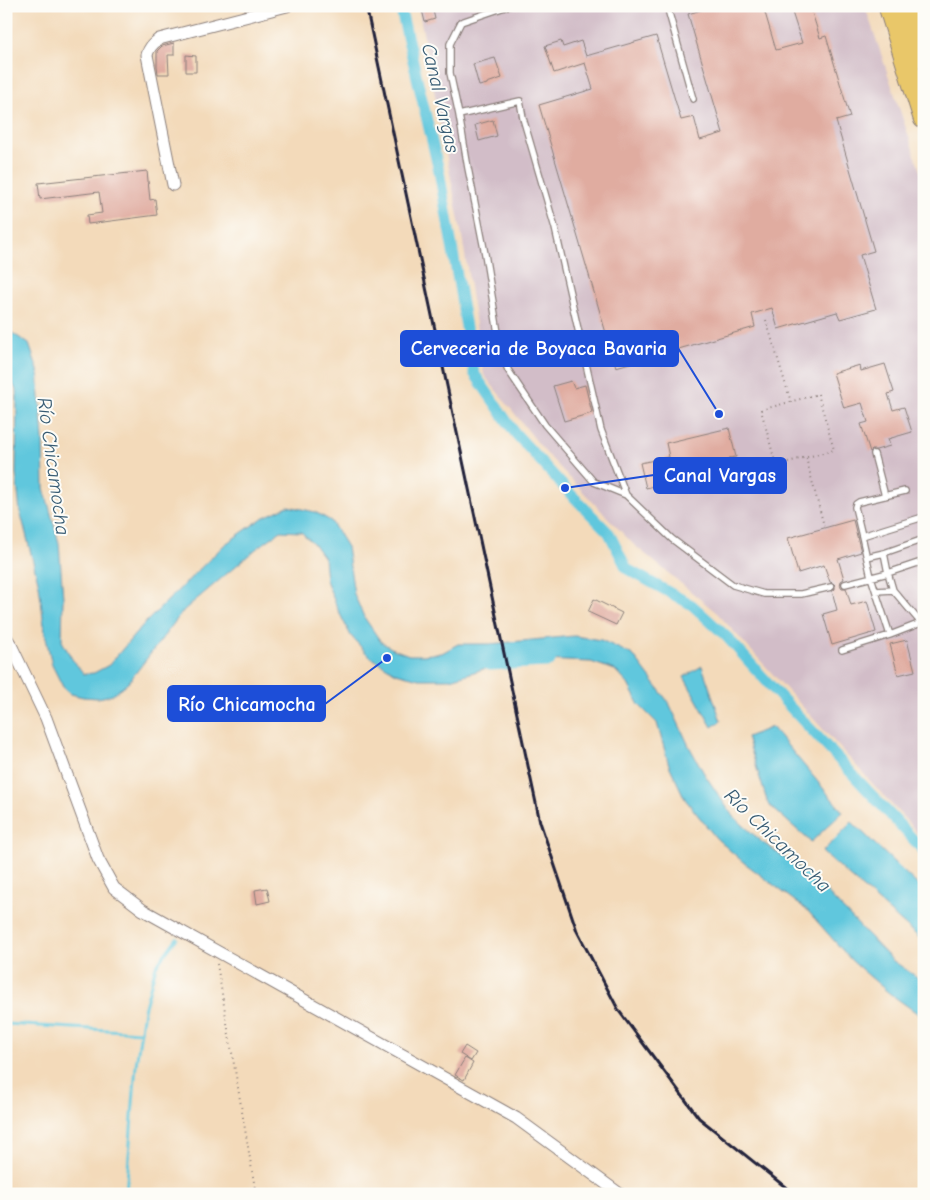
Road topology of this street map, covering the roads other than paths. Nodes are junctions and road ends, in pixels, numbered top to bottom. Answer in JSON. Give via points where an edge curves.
{"nodes":[{"id":1,"x":287,"y":6,"type":"edge"},
{"id":2,"x":508,"y":6,"type":"edge"},
{"id":3,"x":667,"y":6,"type":"edge"},
{"id":4,"x":889,"y":6,"type":"edge"},
{"id":5,"x":908,"y":6,"type":"edge"},
{"id":6,"x":924,"y":57,"type":"edge"},
{"id":7,"x":693,"y":99,"type":"dead end"},
{"id":8,"x":459,"y":115,"type":"junction"},
{"id":9,"x":924,"y":118,"type":"edge"},
{"id":10,"x":173,"y":185,"type":"dead end"},
{"id":11,"x":874,"y":454,"type":"dead end"},
{"id":12,"x":905,"y":491,"type":"dead end"},
{"id":13,"x":626,"y":495,"type":"junction"},
{"id":14,"x":885,"y":496,"type":"junction"},
{"id":15,"x":920,"y":518,"type":"dead end"},
{"id":16,"x":862,"y":536,"type":"junction"},
{"id":17,"x":924,"y":540,"type":"edge"},
{"id":18,"x":884,"y":553,"type":"junction"},
{"id":19,"x":867,"y":557,"type":"junction"},
{"id":20,"x":924,"y":561,"type":"edge"},
{"id":21,"x":888,"y":573,"type":"junction"},
{"id":22,"x":871,"y":577,"type":"junction"},
{"id":23,"x":845,"y":584,"type":"dead end"},
{"id":24,"x":831,"y":587,"type":"dead end"},
{"id":25,"x":893,"y":590,"type":"junction"},
{"id":26,"x":876,"y":591,"type":"junction"},
{"id":27,"x":922,"y":623,"type":"edge"},
{"id":28,"x":890,"y":635,"type":"junction"},
{"id":29,"x":6,"y":637,"type":"edge"},
{"id":30,"x":842,"y":650,"type":"dead end"},
{"id":31,"x":620,"y":1194,"type":"edge"}],
"edges":[{"from":1,"to":10,"type":"street","via":[[159,39],[152,44],[147,55]]},
{"from":2,"to":8,"type":"lane","via":[[461,22],[450,44],[450,73]]},
{"from":3,"to":7,"type":"lane"},
{"from":4,"to":9,"type":"highway"},
{"from":5,"to":6,"type":"highway"},
{"from":8,"to":13,"type":"lane","via":[[501,351],[508,370],[545,425],[594,482]]},
{"from":8,"to":13,"type":"lane","via":[[520,101],[555,228],[601,430]]},
{"from":11,"to":14,"type":"lane"},
{"from":12,"to":14,"type":"lane"},
{"from":13,"to":24,"type":"lane","via":[[672,539],[733,585],[764,594],[801,594]]},
{"from":14,"to":16,"type":"lane","via":[[856,504]]},
{"from":15,"to":16,"type":"lane"},
{"from":16,"to":19,"type":"lane"},
{"from":17,"to":18,"type":"lane"},
{"from":18,"to":19,"type":"lane"},
{"from":18,"to":21,"type":"lane"},
{"from":19,"to":22,"type":"lane"},
{"from":20,"to":21,"type":"lane"},
{"from":21,"to":22,"type":"lane"},
{"from":21,"to":25,"type":"lane"},
{"from":22,"to":23,"type":"lane"},
{"from":22,"to":26,"type":"lane"},
{"from":25,"to":26,"type":"lane"},
{"from":25,"to":27,"type":"lane"},
{"from":26,"to":28,"type":"lane"},
{"from":27,"to":28,"type":"lane"},
{"from":28,"to":30,"type":"lane"},
{"from":29,"to":31,"type":"street","via":[[46,718],[98,859],[114,888],[143,910],[516,1118]]}]}
